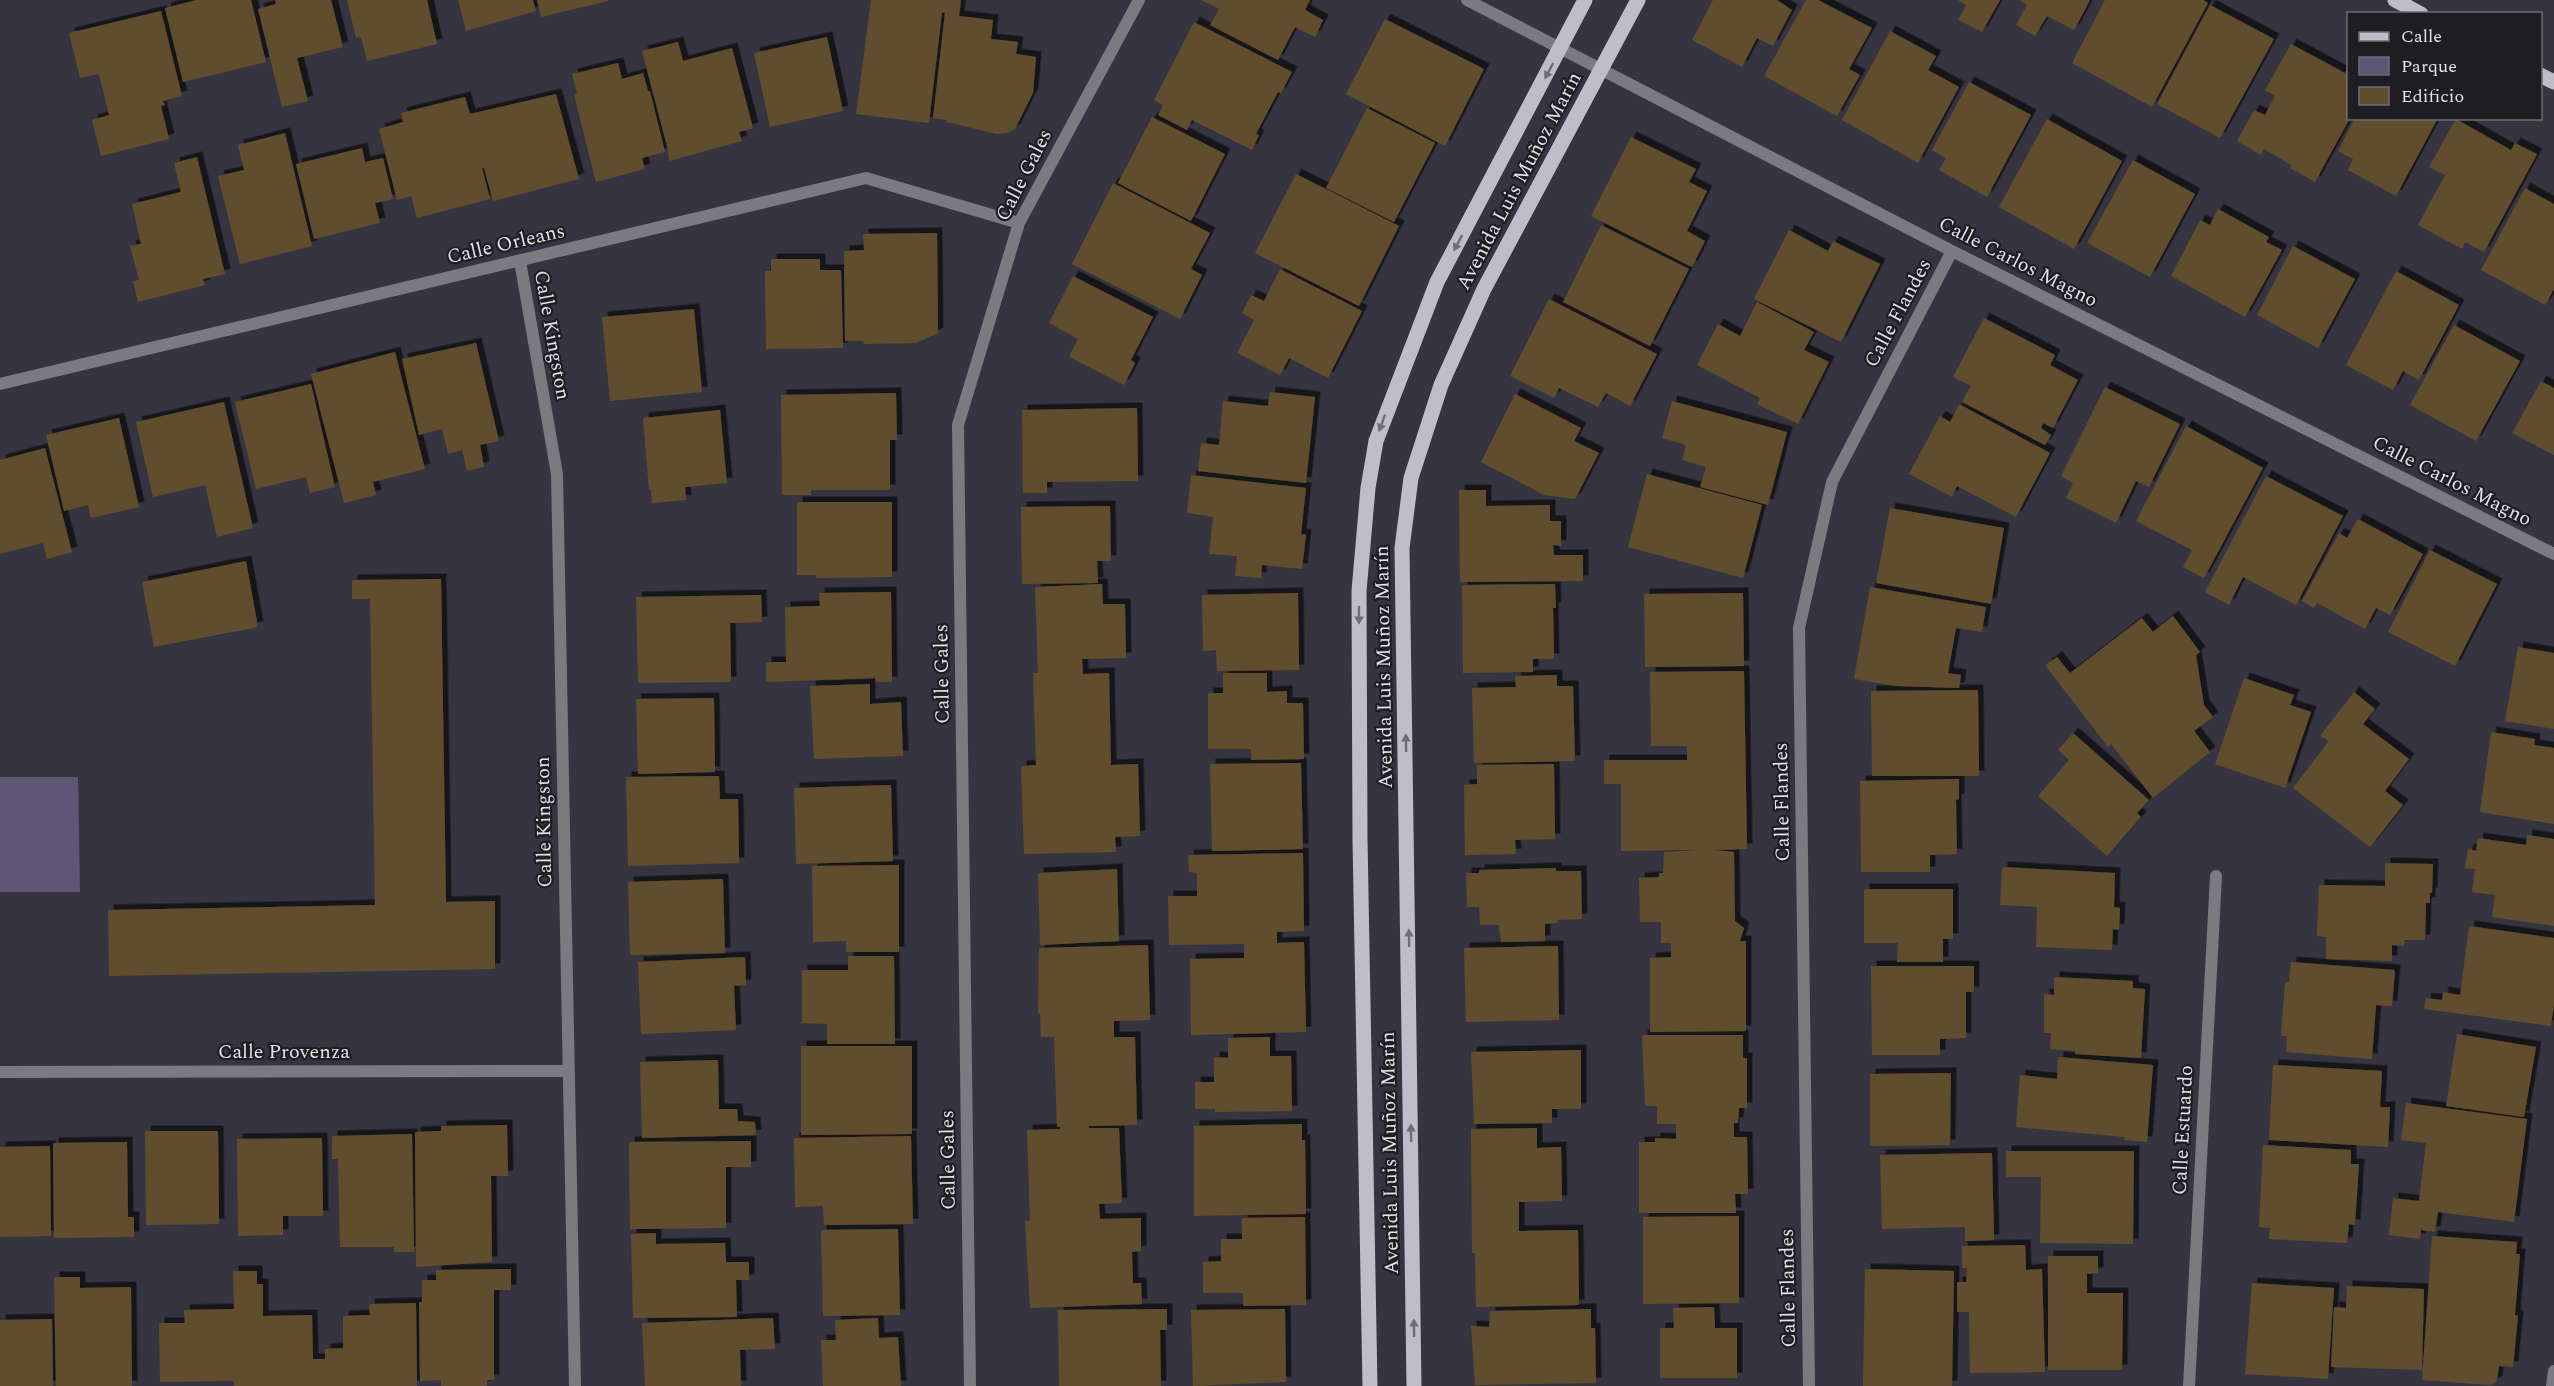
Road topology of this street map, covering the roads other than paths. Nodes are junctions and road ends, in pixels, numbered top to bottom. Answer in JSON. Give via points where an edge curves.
{"nodes":[{"id":1,"x":1139,"y":0,"type":"edge"},
{"id":2,"x":1467,"y":0,"type":"edge"},
{"id":3,"x":1585,"y":0,"type":"edge"},
{"id":4,"x":1638,"y":0,"type":"edge"},
{"id":5,"x":2395,"y":0,"type":"edge"},
{"id":6,"x":2417,"y":12,"type":"edge"},
{"id":7,"x":1561,"y":48,"type":"junction"},
{"id":8,"x":1602,"y":69,"type":"junction"},
{"id":9,"x":1019,"y":223,"type":"junction"},
{"id":10,"x":1953,"y":252,"type":"junction"},
{"id":11,"x":520,"y":261,"type":"junction"},
{"id":12,"x":0,"y":384,"type":"edge"},
{"id":13,"x":2554,"y":554,"type":"edge"},
{"id":14,"x":2217,"y":876,"type":"dead end"},
{"id":15,"x":568,"y":1071,"type":"junction"},
{"id":16,"x":0,"y":1072,"type":"edge"},
{"id":17,"x":2554,"y":1371,"type":"edge"},
{"id":18,"x":575,"y":1386,"type":"edge"},
{"id":19,"x":970,"y":1386,"type":"edge"},
{"id":20,"x":1370,"y":1386,"type":"edge"},
{"id":21,"x":1414,"y":1386,"type":"edge"},
{"id":22,"x":1809,"y":1386,"type":"edge"},
{"id":23,"x":2189,"y":1386,"type":"edge"},
{"id":24,"x":2552,"y":1386,"type":"edge"}],
"edges":[{"from":1,"to":9,"type":"street","name":"Calle Gales"},
{"from":2,"to":7,"type":"street","name":"Calle Carlos Magno"},
{"from":3,"to":7,"type":"main road","name":"Avenida Luis Muñoz Marín"},
{"from":4,"to":8,"type":"main road","name":"Avenida Luis Muñoz Marín"},
{"from":5,"to":6,"type":"main road"},
{"from":7,"to":8,"type":"street","name":"Calle Carlos Magno"},
{"from":7,"to":20,"type":"main road","name":"Avenida Luis Muñoz Marín","one_way":true,"via":[[1437,282],[1376,441],[1368,488],[1359,603]]},
{"from":8,"to":10,"type":"street","name":"Calle Carlos Magno"},
{"from":21,"to":8,"type":"main road","name":"Avenida Luis Muñoz Marín","one_way":true,"via":[[1402,548],[1411,478],[1442,385],[1484,289]]},
{"from":9,"to":11,"type":"street","name":"Calle Orleans","via":[[866,177]]},
{"from":9,"to":19,"type":"street","name":"Calle Gales","via":[[958,425]]},
{"from":10,"to":13,"type":"street","name":"Calle Carlos Magno"},
{"from":10,"to":22,"type":"street","name":"Calle Flandes","via":[[1832,482],[1799,628]]},
{"from":11,"to":12,"type":"street","name":"Calle Orleans"},
{"from":11,"to":15,"type":"street","name":"Calle Kingston","via":[[557,474]]},
{"from":14,"to":23,"type":"street","name":"Calle Estuardo"},
{"from":15,"to":16,"type":"street","name":"Calle Provenza"},
{"from":15,"to":18,"type":"street","name":"Calle Kingston"},
{"from":17,"to":24,"type":"street"}]}
